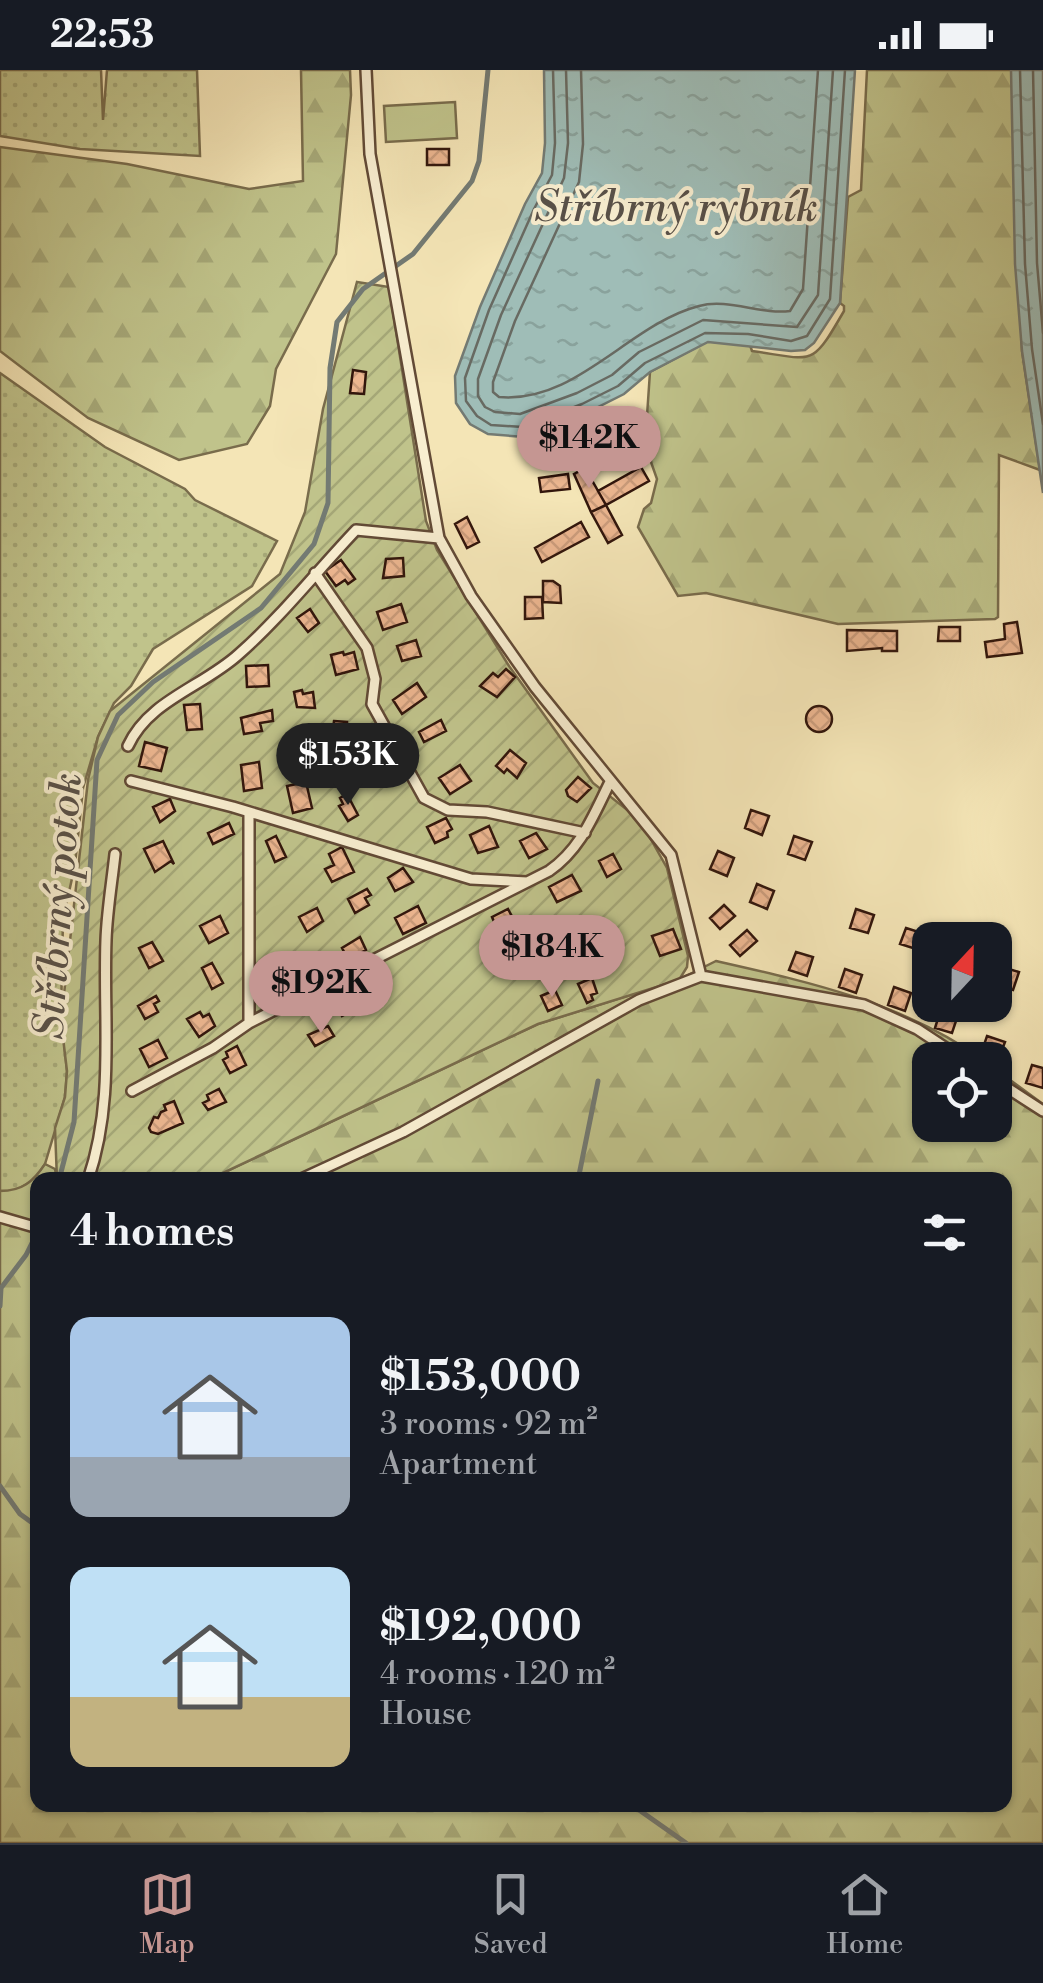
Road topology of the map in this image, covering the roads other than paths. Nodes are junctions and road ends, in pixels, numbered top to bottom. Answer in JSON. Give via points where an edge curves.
{"nodes":[{"id":1,"x":366,"y":70,"type":"edge"},
{"id":2,"x":439,"y":538,"type":"junction"},
{"id":3,"x":315,"y":573,"type":"junction"},
{"id":4,"x":128,"y":746,"type":"dead end"},
{"id":5,"x":131,"y":781,"type":"dead end"},
{"id":6,"x":610,"y":782,"type":"junction"},
{"id":7,"x":248,"y":812,"type":"junction"},
{"id":8,"x":584,"y":833,"type":"junction"},
{"id":9,"x":115,"y":854,"type":"dead end"},
{"id":10,"x":530,"y":882,"type":"junction"},
{"id":11,"x":702,"y":976,"type":"junction"},
{"id":12,"x":248,"y":1023,"type":"junction"},
{"id":13,"x":937,"y":1042,"type":"edge"},
{"id":14,"x":132,"y":1090,"type":"dead end"},
{"id":15,"x":1012,"y":1091,"type":"edge"},
{"id":16,"x":1043,"y":1111,"type":"edge"},
{"id":17,"x":91,"y":1172,"type":"edge"},
{"id":18,"x":316,"y":1172,"type":"edge"},
{"id":19,"x":0,"y":1217,"type":"edge"},
{"id":20,"x":30,"y":1226,"type":"edge"}],
"edges":[{"from":1,"to":2,"type":"lane","via":[[370,154]]},
{"from":2,"to":3,"type":"lane","via":[[356,530]]},
{"from":2,"to":6,"type":"lane","via":[[471,596]]},
{"from":3,"to":4,"type":"lane","via":[[237,656],[136,726]]},
{"from":3,"to":8,"type":"lane","via":[[367,648],[375,678],[372,704],[424,798],[448,810]]},
{"from":5,"to":7,"type":"lane"},
{"from":6,"to":8,"type":"lane"},
{"from":6,"to":11,"type":"lane","via":[[671,855]]},
{"from":7,"to":10,"type":"lane","via":[[470,879]]},
{"from":7,"to":12,"type":"lane"},
{"from":8,"to":10,"type":"lane","via":[[566,859]]},
{"from":9,"to":17,"type":"lane","via":[[102,1124]]},
{"from":10,"to":12,"type":"lane"},
{"from":11,"to":13,"type":"lane","via":[[864,1005]]},
{"from":11,"to":18,"type":"lane","via":[[639,1000],[403,1132]]},
{"from":12,"to":14,"type":"lane"},
{"from":15,"to":16,"type":"lane"},
{"from":19,"to":20,"type":"lane"}]}
